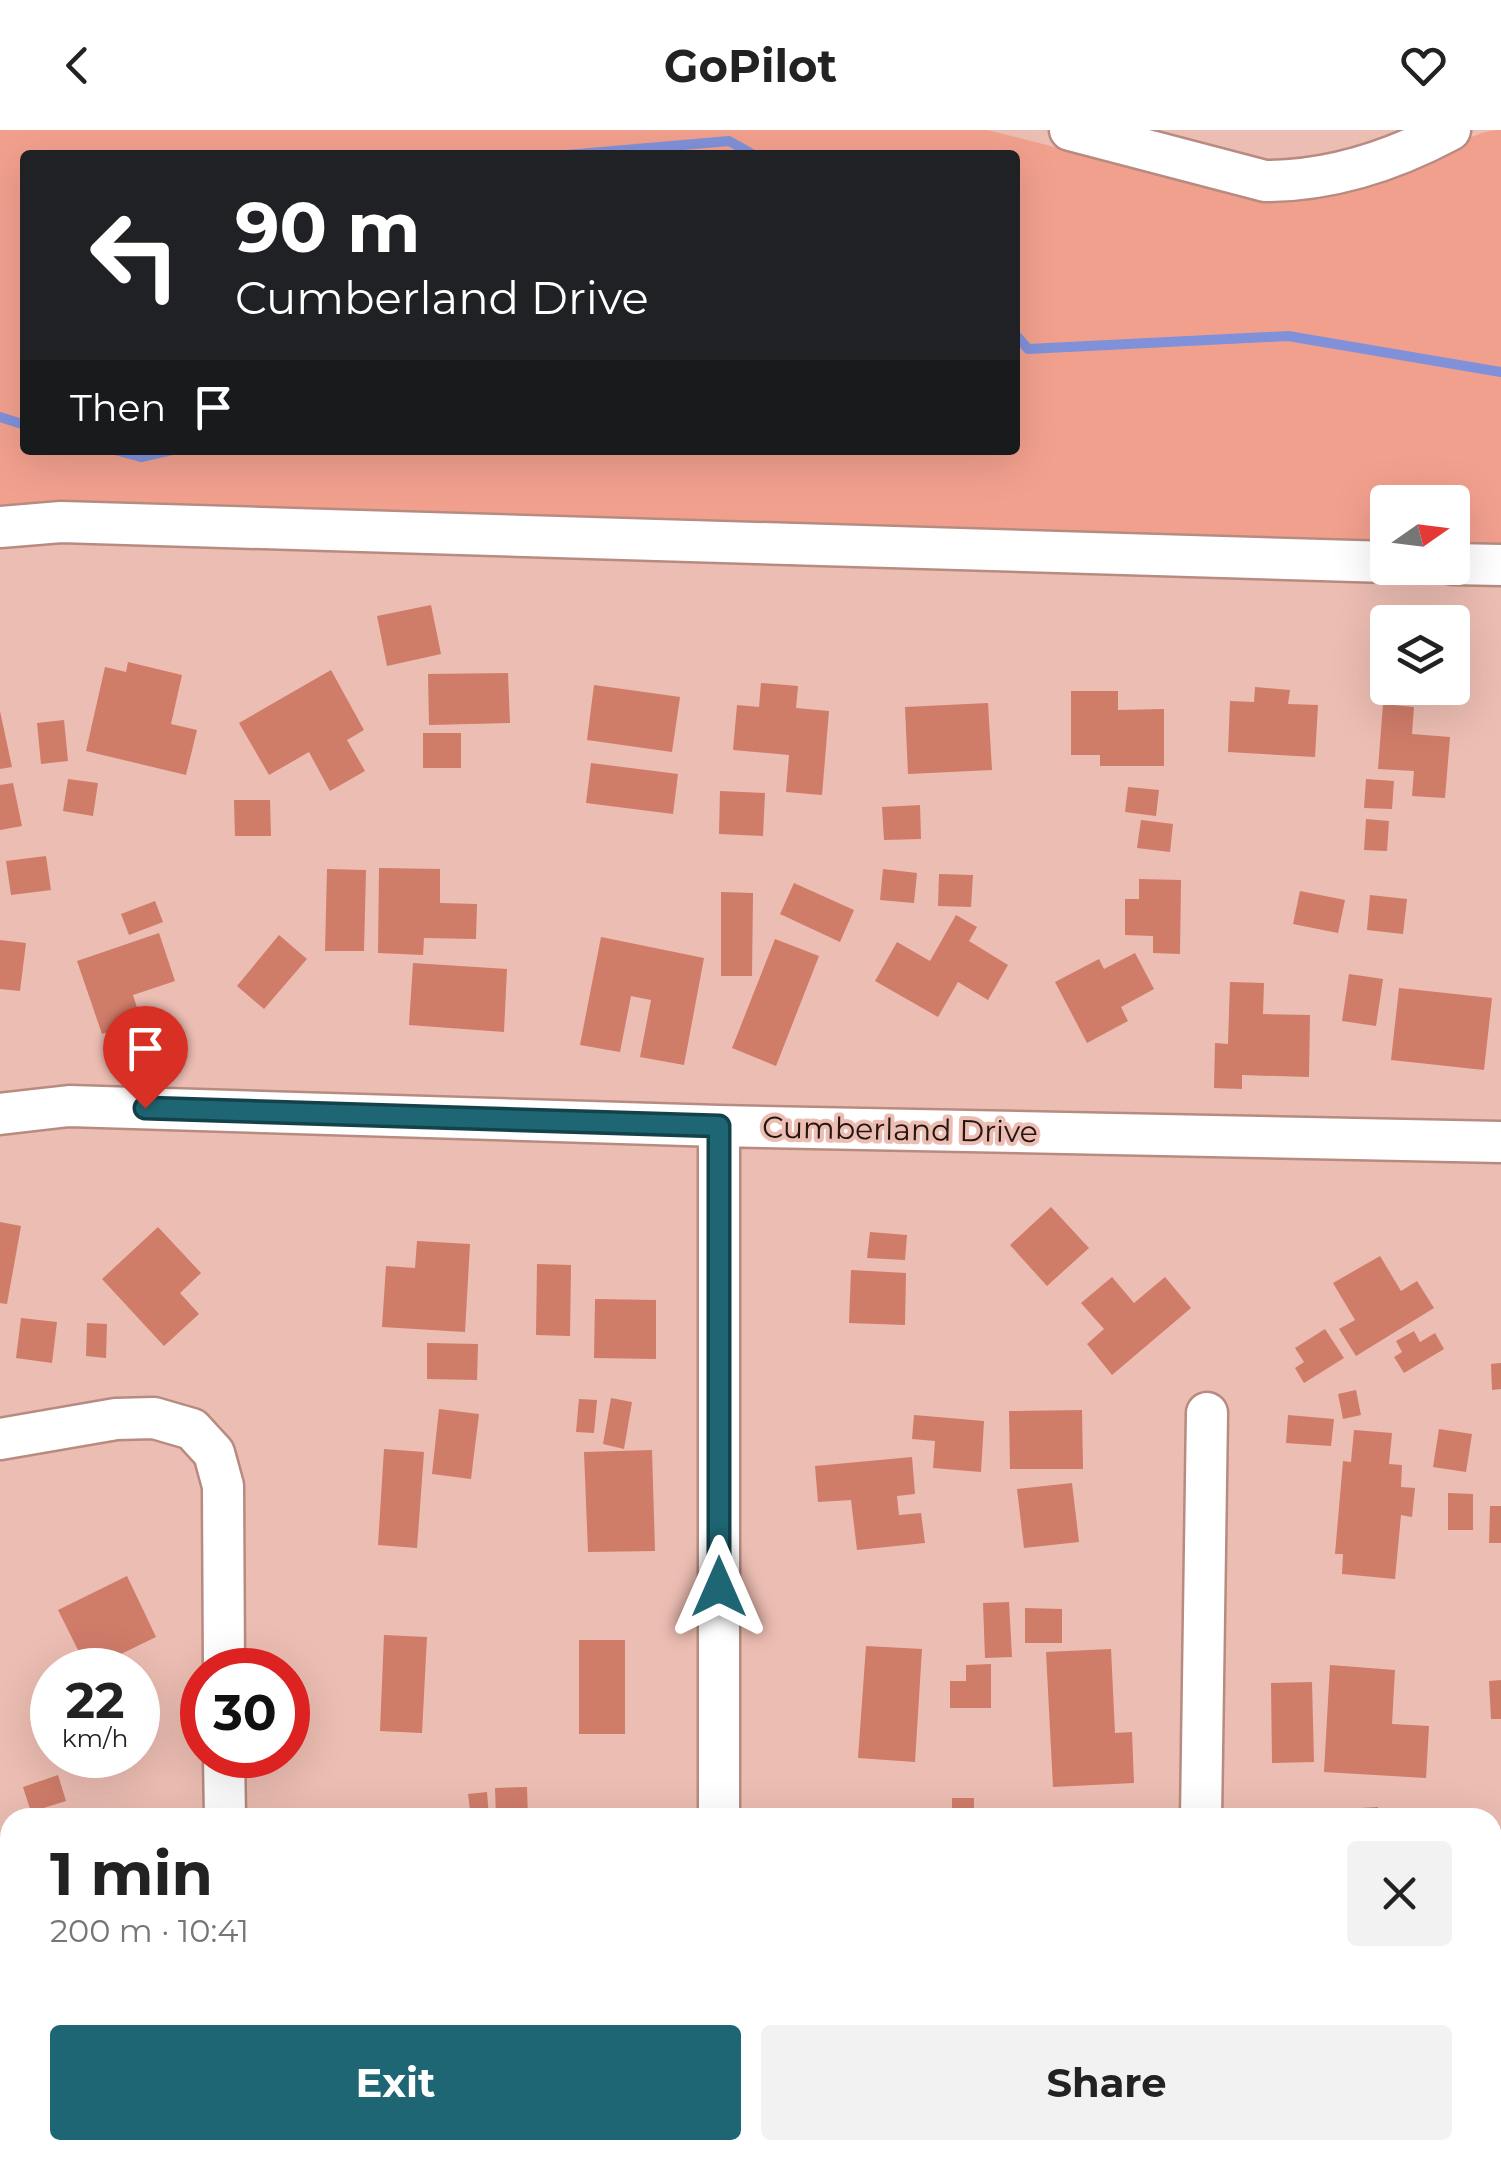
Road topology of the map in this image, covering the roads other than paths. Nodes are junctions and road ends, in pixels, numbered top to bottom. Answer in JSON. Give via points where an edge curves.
{"nodes":[{"id":1,"x":1070,"y":130,"type":"edge"},
{"id":2,"x":1450,"y":130,"type":"edge"},
{"id":3,"x":0,"y":527,"type":"edge"},
{"id":4,"x":1370,"y":561,"type":"edge"},
{"id":5,"x":1470,"y":564,"type":"edge"},
{"id":6,"x":1501,"y":565,"type":"edge"},
{"id":7,"x":0,"y":1114,"type":"edge"},
{"id":8,"x":719,"y":1126,"type":"junction"},
{"id":9,"x":1501,"y":1142,"type":"edge"},
{"id":10,"x":1207,"y":1413,"type":"dead end"},
{"id":11,"x":0,"y":1438,"type":"edge"},
{"id":12,"x":224,"y":1648,"type":"edge"},
{"id":13,"x":224,"y":1778,"type":"edge"},
{"id":14,"x":224,"y":1808,"type":"edge"},
{"id":15,"x":719,"y":1808,"type":"edge"},
{"id":16,"x":1201,"y":1808,"type":"edge"}],
"edges":[{"from":1,"to":2,"type":"street","via":[[1265,180],[1326,176],[1372,164]]},
{"from":3,"to":4,"type":"street","via":[[61,522]]},
{"from":5,"to":6,"type":"street"},
{"from":7,"to":8,"type":"street","name":"Cumberland Drive","via":[[69,1106]]},
{"from":8,"to":9,"type":"street","name":"Cumberland Drive"},
{"from":8,"to":15,"type":"street"},
{"from":10,"to":16,"type":"street"},
{"from":11,"to":12,"type":"street","via":[[116,1419],[154,1418],[192,1429],[214,1453],[223,1486]]},
{"from":13,"to":14,"type":"street"}]}
